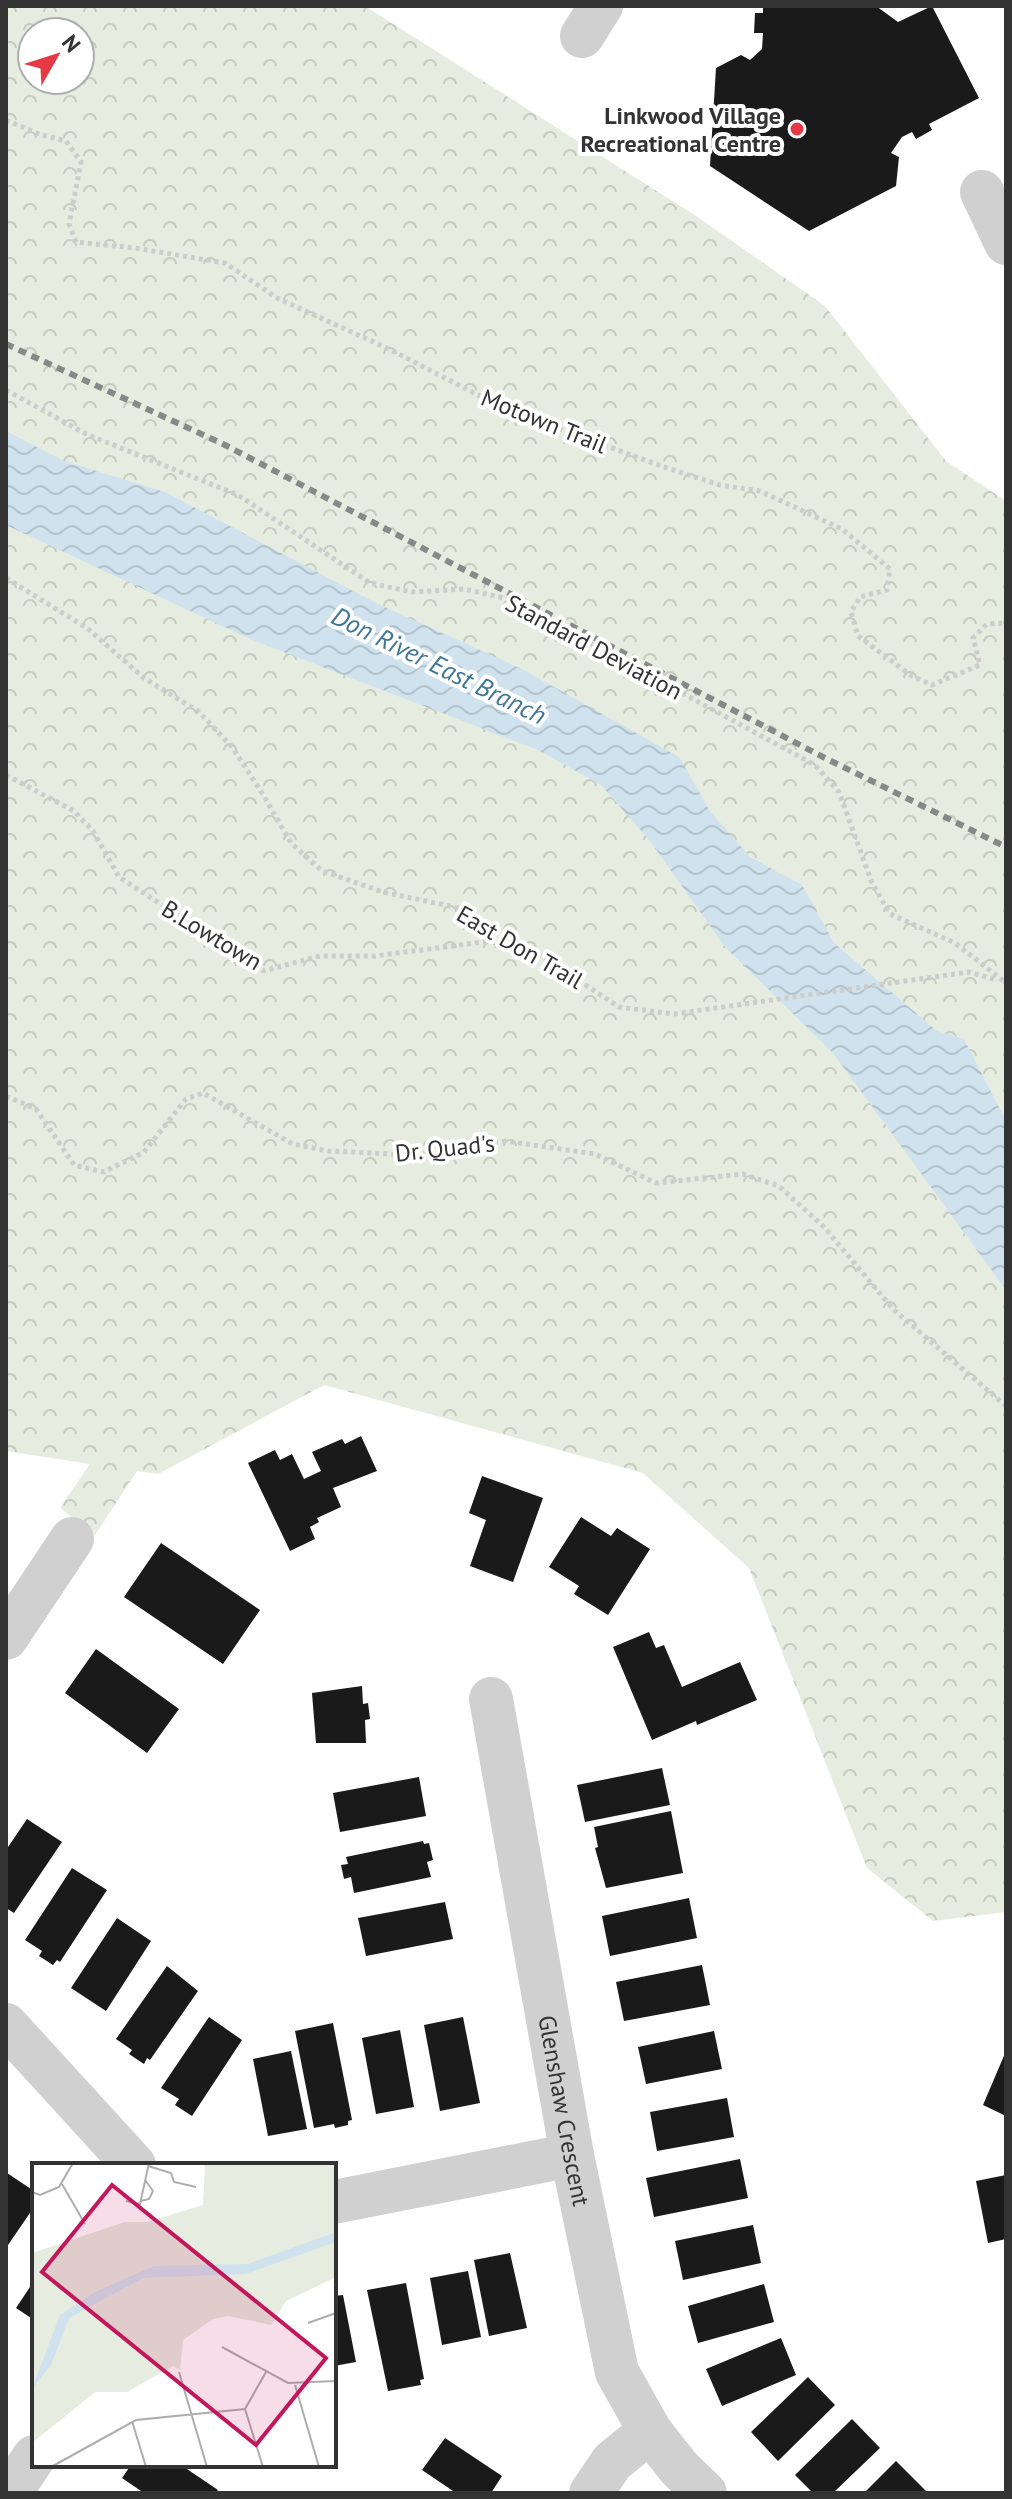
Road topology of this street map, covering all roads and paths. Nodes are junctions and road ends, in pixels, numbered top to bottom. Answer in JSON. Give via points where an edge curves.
{"nodes":[{"id":1,"x":6,"y":120,"type":"edge"},
{"id":2,"x":982,"y":192,"type":"dead end"},
{"id":3,"x":1006,"y":243,"type":"edge"},
{"id":4,"x":6,"y":390,"type":"edge"},
{"id":5,"x":6,"y":578,"type":"edge"},
{"id":6,"x":1006,"y":623,"type":"edge"},
{"id":7,"x":6,"y":775,"type":"edge"},
{"id":8,"x":514,"y":938,"type":"junction"},
{"id":9,"x":1005,"y":982,"type":"edge"},
{"id":10,"x":6,"y":1096,"type":"edge"},
{"id":11,"x":1006,"y":1406,"type":"edge"},
{"id":12,"x":72,"y":1539,"type":"dead end"},
{"id":13,"x":6,"y":1638,"type":"edge"},
{"id":14,"x":491,"y":1699,"type":"dead end"},
{"id":15,"x":6,"y":2025,"type":"edge"},
{"id":16,"x":572,"y":2155,"type":"junction"},
{"id":17,"x":132,"y":2163,"type":"edge"},
{"id":18,"x":336,"y":2202,"type":"edge"},
{"id":19,"x":650,"y":2431,"type":"junction"},
{"id":20,"x":32,"y":2460,"type":"edge"},
{"id":21,"x":10,"y":2493,"type":"edge"},
{"id":22,"x":591,"y":2493,"type":"edge"},
{"id":23,"x":705,"y":2493,"type":"edge"}],
"edges":[{"from":1,"to":6,"type":"path","name":"Motown Trail","via":[[66,141],[81,162],[69,224],[76,242],[225,263],[277,298],[505,409],[667,468],[760,491],[842,529],[890,569],[887,590],[860,597],[851,612],[858,636],[912,676],[932,685],[980,665],[973,638],[987,624]]},
{"from":2,"to":3,"type":"street"},
{"from":4,"to":9,"type":"path","name":"Standard Deviation","via":[[86,434],[238,495],[370,583],[412,592],[464,589],[508,599],[815,765],[839,792],[872,883],[890,914],[955,943]]},
{"from":5,"to":8,"type":"path","name":"East Don Trail","via":[[87,628],[144,678],[198,711],[232,747],[291,843],[322,871],[383,892],[459,908]]},
{"from":7,"to":8,"type":"path","name":"B.Lowtown","via":[[74,811],[93,831],[119,877],[263,971],[320,956],[375,956]]},
{"from":8,"to":9,"type":"path","name":"East Don Trail","via":[[619,1007],[674,1014],[969,972]]},
{"from":10,"to":11,"type":"path","name":"Dr. Quad's","via":[[36,1109],[74,1165],[104,1172],[144,1152],[186,1099],[203,1093],[293,1144],[328,1151],[414,1155],[505,1141],[595,1154],[656,1183],[743,1174],[779,1186],[823,1226],[894,1310]]},
{"from":12,"to":13,"type":"street"},
{"from":14,"to":16,"type":"street","name":"Glenshaw Crescent"},
{"from":15,"to":17,"type":"street"},
{"from":16,"to":18,"type":"street"},
{"from":16,"to":19,"type":"street","name":"Glenshaw Crescent","via":[[617,2372]]},
{"from":19,"to":22,"type":"street","via":[[612,2462]]},
{"from":19,"to":23,"type":"street","name":"Glenshaw Crescent"},
{"from":20,"to":21,"type":"street"}]}
